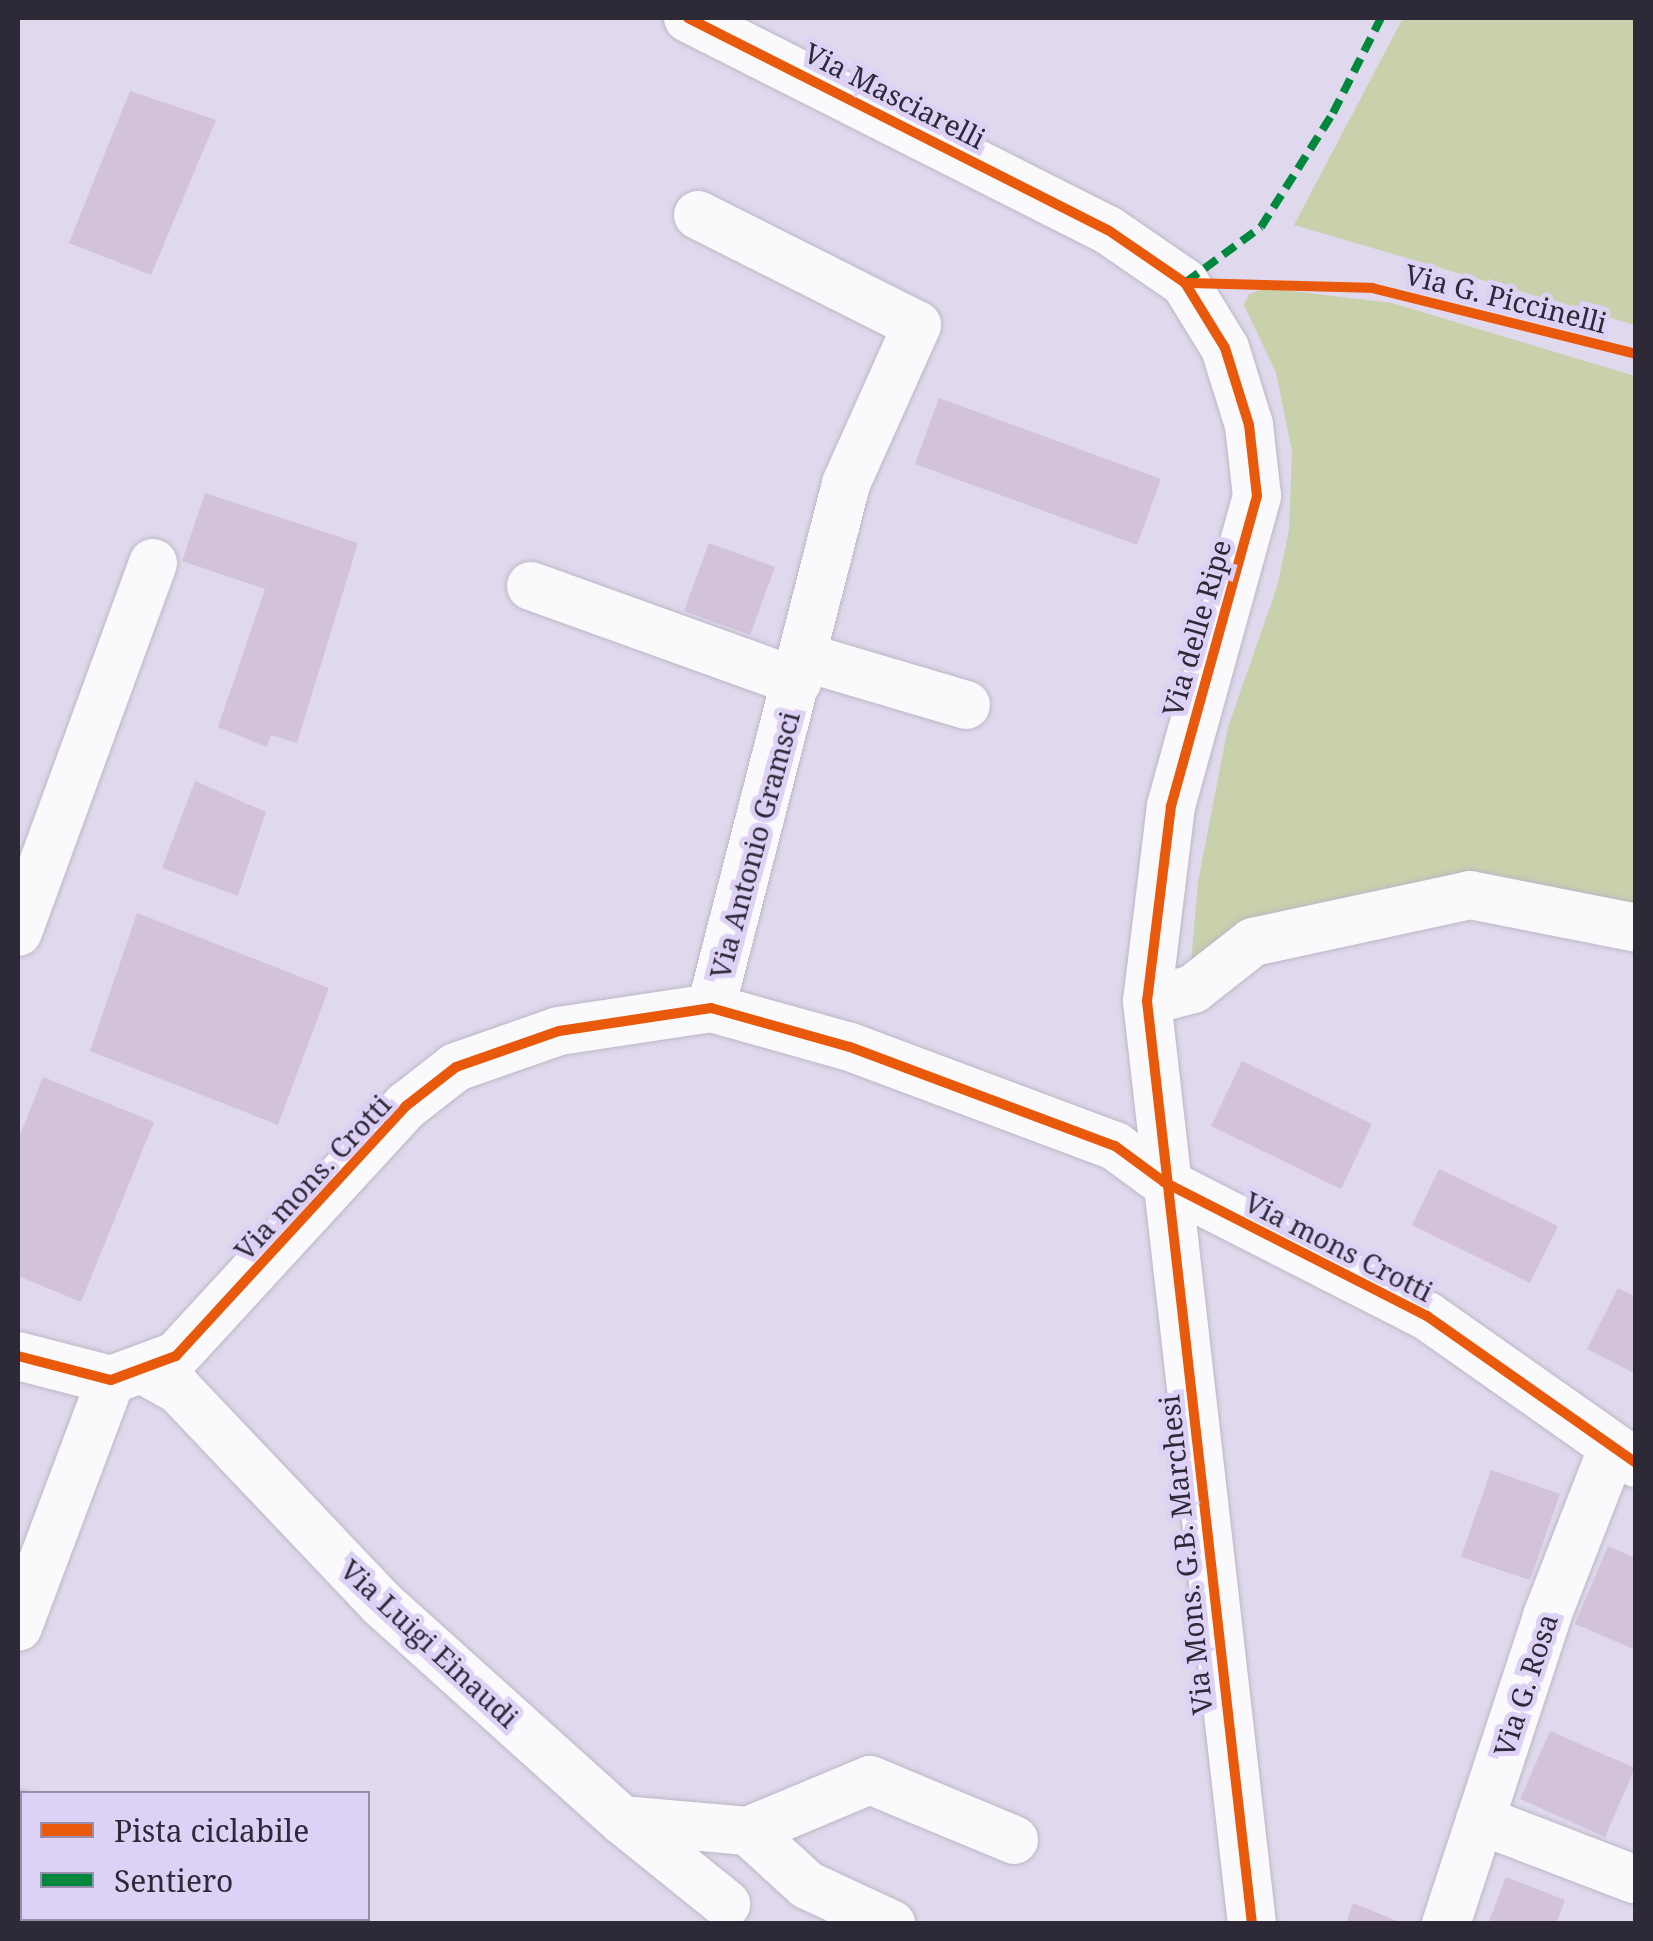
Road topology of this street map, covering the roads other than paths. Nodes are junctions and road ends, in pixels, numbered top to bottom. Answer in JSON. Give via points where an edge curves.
{"nodes":[{"id":1,"x":688,"y":18,"type":"edge"},
{"id":2,"x":1028,"y":187,"type":"joint"},
{"id":3,"x":698,"y":215,"type":"dead end"},
{"id":4,"x":153,"y":563,"type":"dead end"},
{"id":5,"x":531,"y":586,"type":"dead end"},
{"id":6,"x":800,"y":669,"type":"junction"},
{"id":7,"x":966,"y":705,"type":"dead end"},
{"id":8,"x":1636,"y":928,"type":"edge"},
{"id":9,"x":18,"y":932,"type":"edge"},
{"id":10,"x":1147,"y":1001,"type":"junction"},
{"id":11,"x":711,"y":1008,"type":"junction"},
{"id":12,"x":1164,"y":1182,"type":"junction"},
{"id":13,"x":18,"y":1356,"type":"edge"},
{"id":14,"x":128,"y":1375,"type":"junction"},
{"id":15,"x":1624,"y":1456,"type":"edge"},
{"id":16,"x":18,"y":1628,"type":"edge"},
{"id":17,"x":622,"y":1820,"type":"junction"},
{"id":18,"x":1480,"y":1820,"type":"junction"},
{"id":19,"x":748,"y":1831,"type":"junction"},
{"id":20,"x":1014,"y":1840,"type":"dead end"},
{"id":21,"x":1634,"y":1879,"type":"edge"},
{"id":22,"x":726,"y":1904,"type":"dead end"},
{"id":23,"x":891,"y":1924,"type":"edge"},
{"id":24,"x":1252,"y":1924,"type":"edge"},
{"id":25,"x":1446,"y":1924,"type":"edge"}],
"edges":[{"from":1,"to":2,"type":"street","name":"Via Masciarelli"},
{"from":2,"to":10,"type":"street","name":"Via delle Ripe","via":[[1108,230],[1185,283],[1225,348],[1250,425],[1257,496],[1171,806]]},
{"from":3,"to":6,"type":"street","name":"Via Antonio Gramsci","via":[[918,325],[846,484]]},
{"from":4,"to":9,"type":"street"},
{"from":5,"to":6,"type":"street","name":"Via Antonio Gramsci"},
{"from":6,"to":7,"type":"street","name":"Via Antonio Gramsci"},
{"from":6,"to":11,"type":"street","name":"Via Antonio Gramsci"},
{"from":8,"to":10,"type":"street","via":[[1470,895],[1253,942],[1193,989]]},
{"from":10,"to":12,"type":"street","name":"Via delle Ripe"},
{"from":11,"to":12,"type":"street","name":"Via mons. Crotti","via":[[850,1047],[1115,1146]]},
{"from":11,"to":14,"type":"street","name":"Via mons. Crotti","via":[[560,1031],[456,1066],[406,1106],[176,1356]]},
{"from":12,"to":15,"type":"street","name":"Via mons Crotti","via":[[1427,1316]]},
{"from":12,"to":24,"type":"street","name":"Via Mons. G.B. Marchesi"},
{"from":13,"to":14,"type":"street"},
{"from":14,"to":16,"type":"street"},
{"from":14,"to":17,"type":"street","name":"Via Luigi Einaudi","via":[[180,1390],[382,1604]]},
{"from":15,"to":18,"type":"street","name":"Via G. Rosa","via":[[1547,1616]]},
{"from":17,"to":19,"type":"street"},
{"from":17,"to":22,"type":"street","name":"Via Luigi Einaudi"},
{"from":18,"to":21,"type":"street"},
{"from":18,"to":25,"type":"street","name":"Via G. Rosa"},
{"from":19,"to":20,"type":"street","via":[[870,1780]]},
{"from":19,"to":23,"type":"street","via":[[807,1885]]}]}
